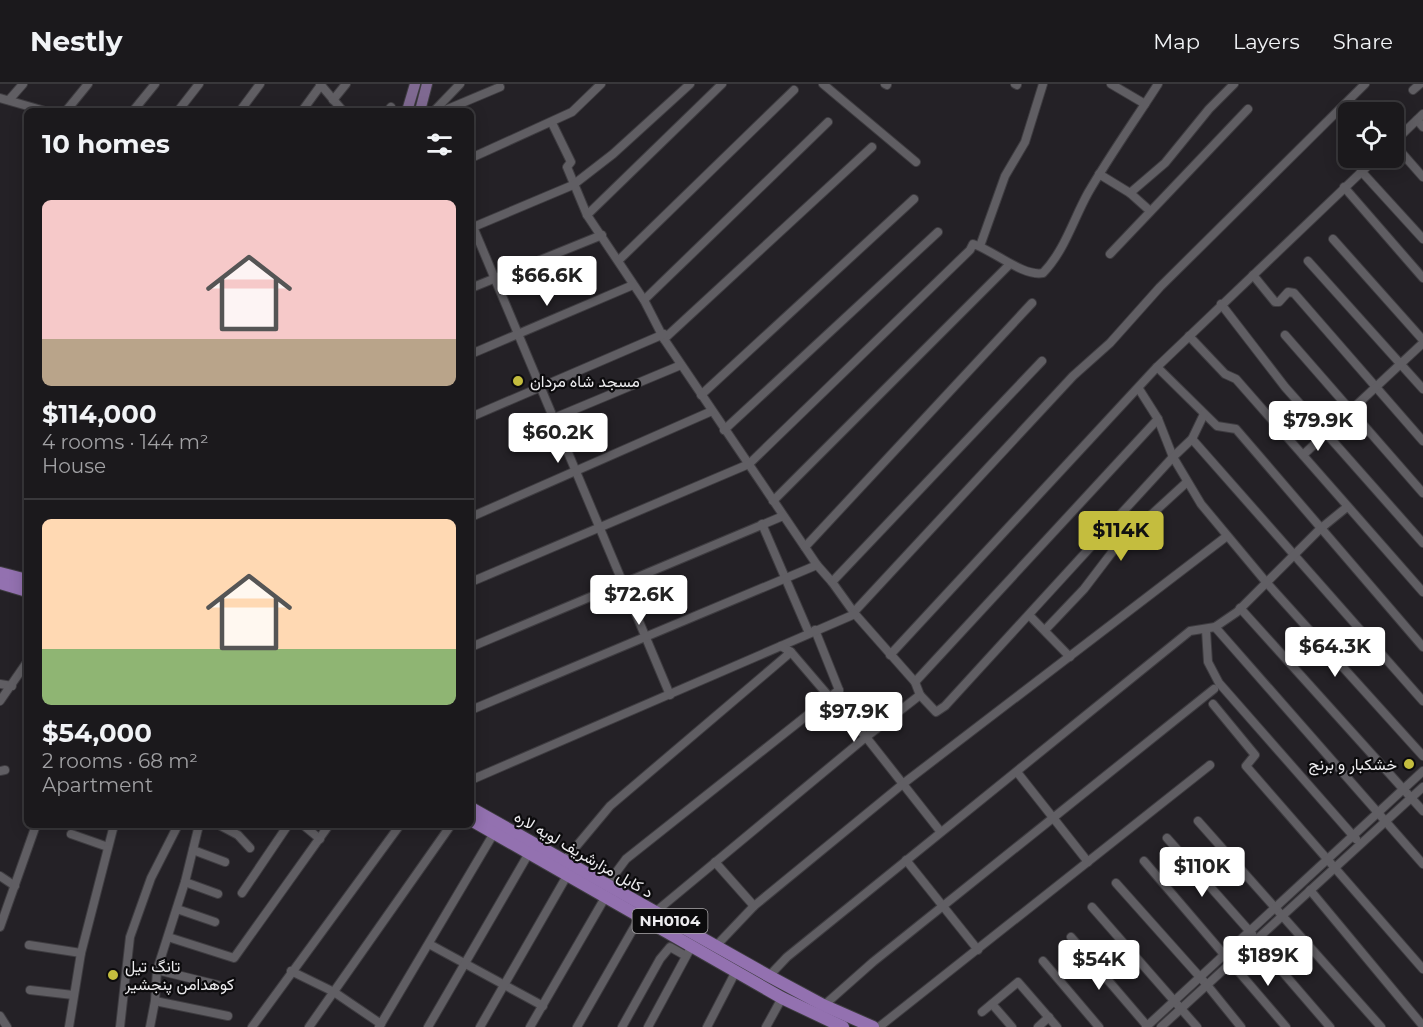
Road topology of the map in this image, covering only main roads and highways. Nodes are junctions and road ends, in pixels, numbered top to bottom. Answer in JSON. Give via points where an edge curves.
{"nodes":[{"id":1,"x":415,"y":84,"type":"edge"},
{"id":2,"x":427,"y":84,"type":"edge"},
{"id":3,"x":408,"y":108,"type":"edge"},
{"id":4,"x":421,"y":108,"type":"edge"},
{"id":5,"x":0,"y":573,"type":"edge"},
{"id":6,"x":24,"y":579,"type":"edge"},
{"id":7,"x":0,"y":583,"type":"edge"},
{"id":8,"x":24,"y":590,"type":"edge"},
{"id":9,"x":474,"y":810,"type":"edge"},
{"id":10,"x":474,"y":822,"type":"edge"},
{"id":11,"x":606,"y":891,"type":"junction"},
{"id":12,"x":821,"y":1016,"type":"edge"},
{"id":13,"x":843,"y":1027,"type":"edge"},
{"id":14,"x":873,"y":1027,"type":"edge"}],
"edges":[{"from":1,"to":3,"type":"main road"},
{"from":2,"to":4,"type":"main road"},
{"from":5,"to":6,"type":"highway"},
{"from":7,"to":8,"type":"highway"},
{"from":9,"to":11,"type":"highway","name":"د کابل مزارشریف لویه لاره","number":"NH0104","via":[[564,861]]},
{"from":10,"to":11,"type":"highway","name":"د کابل مزارشریف لویه لاره","number":"NH0104"},
{"from":11,"to":12,"type":"highway","name":"د کابل مزارشریف لویه لاره","number":"NH0104","via":[[769,976]]},
{"from":11,"to":12,"type":"highway","name":"د کابل مزارشریف لویه لاره","number":"NH0104","via":[[689,951]]},
{"from":12,"to":13,"type":"highway","name":"د کابل مزارشریف لویه لاره","number":"NH0104"},
{"from":12,"to":14,"type":"highway","name":"د کابل مزارشریف لویه لاره","number":"NH0104"}]}
